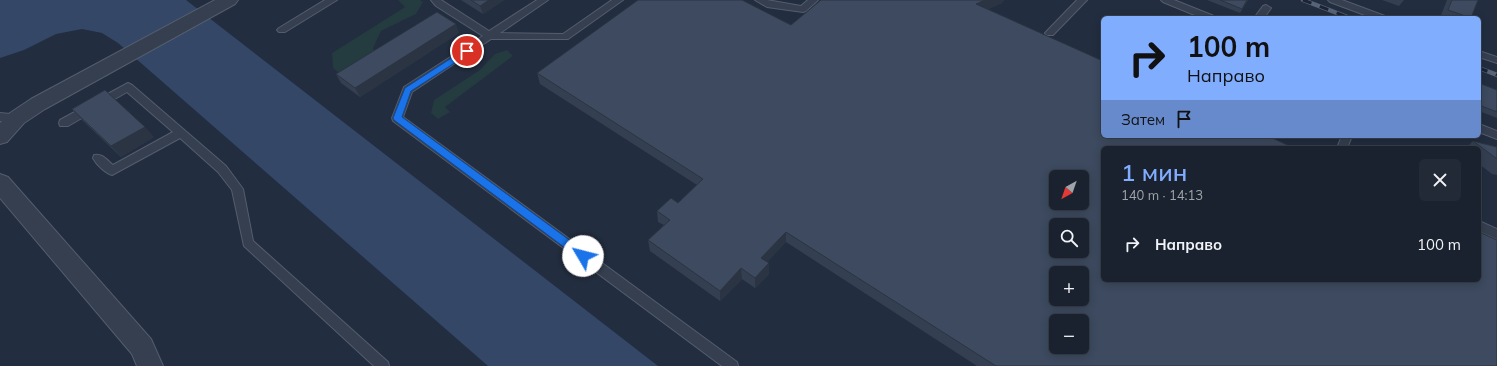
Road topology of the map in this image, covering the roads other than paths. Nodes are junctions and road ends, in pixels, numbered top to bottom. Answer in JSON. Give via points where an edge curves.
{"nodes":[{"id":1,"x":332,"y":0,"type":"edge"},
{"id":2,"x":436,"y":0,"type":"edge"},
{"id":3,"x":543,"y":0,"type":"edge"},
{"id":4,"x":618,"y":0,"type":"edge"},
{"id":5,"x":760,"y":0,"type":"edge"},
{"id":6,"x":813,"y":0,"type":"edge"},
{"id":7,"x":1082,"y":0,"type":"edge"},
{"id":8,"x":1166,"y":0,"type":"edge"},
{"id":9,"x":1333,"y":0,"type":"edge"},
{"id":10,"x":1354,"y":0,"type":"edge"},
{"id":11,"x":223,"y":3,"type":"edge"},
{"id":12,"x":1266,"y":8,"type":"dead end"},
{"id":13,"x":1359,"y":9,"type":"junction"},
{"id":14,"x":1206,"y":16,"type":"edge"},
{"id":15,"x":1260,"y":16,"type":"edge"},
{"id":16,"x":1377,"y":16,"type":"edge"},
{"id":17,"x":282,"y":30,"type":"dead end"},
{"id":18,"x":1050,"y":34,"type":"dead end"},
{"id":19,"x":490,"y":36,"type":"junction"},
{"id":20,"x":1481,"y":55,"type":"edge"},
{"id":21,"x":1497,"y":60,"type":"edge"},
{"id":22,"x":8,"y":117,"type":"edge"},
{"id":23,"x":64,"y":123,"type":"dead end"},
{"id":24,"x":1481,"y":129,"type":"edge"},
{"id":25,"x":180,"y":133,"type":"junction"},
{"id":26,"x":1497,"y":135,"type":"edge"},
{"id":27,"x":0,"y":136,"type":"edge"},
{"id":28,"x":98,"y":158,"type":"dead end"},
{"id":29,"x":0,"y":183,"type":"edge"},
{"id":30,"x":1481,"y":227,"type":"edge"},
{"id":31,"x":1497,"y":234,"type":"edge"},
{"id":32,"x":150,"y":366,"type":"edge"},
{"id":33,"x":383,"y":366,"type":"edge"},
{"id":34,"x":732,"y":366,"type":"edge"}],
"edges":[{"from":1,"to":17,"type":"lane"},
{"from":2,"to":19,"type":"lane"},
{"from":3,"to":19,"type":"lane"},
{"from":4,"to":19,"type":"lane","via":[[566,37]]},
{"from":5,"to":6,"type":"lane","via":[[767,4],[803,9]]},
{"from":7,"to":18,"type":"lane"},
{"from":8,"to":14,"type":"lane"},
{"from":9,"to":13,"type":"lane"},
{"from":10,"to":13,"type":"lane"},
{"from":11,"to":22,"type":"street","via":[[38,104]]},
{"from":12,"to":15,"type":"lane"},
{"from":13,"to":16,"type":"lane"},
{"from":19,"to":34,"type":"lane","via":[[408,90],[397,118]]},
{"from":20,"to":21,"type":"lane"},
{"from":22,"to":27,"type":"street"},
{"from":23,"to":25,"type":"lane","via":[[128,87]]},
{"from":24,"to":26,"type":"lane"},
{"from":25,"to":28,"type":"lane","via":[[112,171]]},
{"from":25,"to":33,"type":"lane","via":[[222,169],[237,189],[248,243]]},
{"from":29,"to":32,"type":"street","via":[[142,347]]},
{"from":30,"to":31,"type":"lane"}]}
